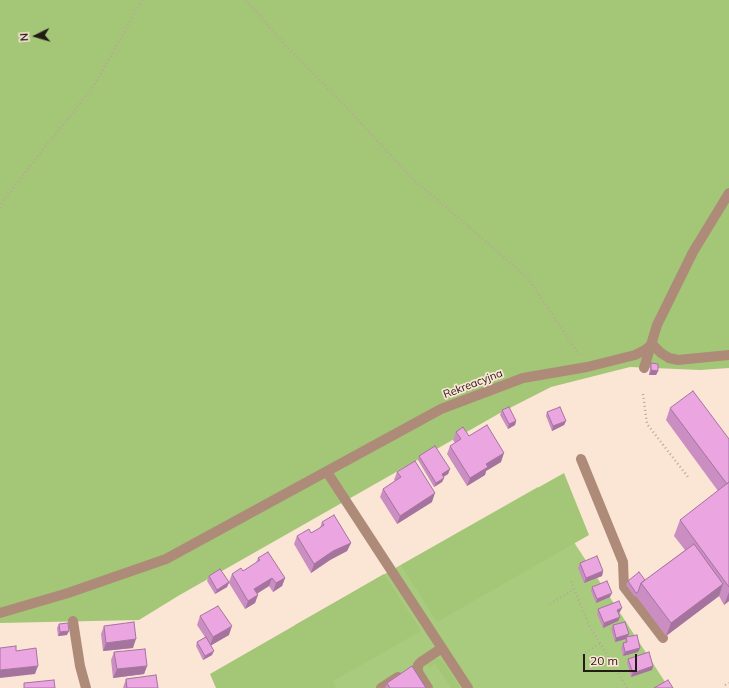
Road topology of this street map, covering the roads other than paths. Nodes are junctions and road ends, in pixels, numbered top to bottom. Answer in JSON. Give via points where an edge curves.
{"nodes":[{"id":1,"x":729,"y":193,"type":"edge"},
{"id":2,"x":652,"y":344,"type":"junction"},
{"id":3,"x":729,"y":355,"type":"edge"},
{"id":4,"x":644,"y":368,"type":"dead end"},
{"id":5,"x":580,"y":459,"type":"dead end"},
{"id":6,"x":327,"y":472,"type":"junction"},
{"id":7,"x":0,"y":613,"type":"edge"},
{"id":8,"x":73,"y":621,"type":"dead end"},
{"id":9,"x":663,"y":638,"type":"dead end"},
{"id":10,"x":442,"y":648,"type":"junction"},
{"id":11,"x":421,"y":662,"type":"junction"},
{"id":12,"x":86,"y":688,"type":"edge"},
{"id":13,"x":381,"y":688,"type":"edge"},
{"id":14,"x":428,"y":688,"type":"edge"},
{"id":15,"x":468,"y":688,"type":"edge"}],
"edges":[{"from":1,"to":2,"type":"street","via":[[693,252],[658,325]]},
{"from":2,"to":3,"type":"street","via":[[660,353],[678,360]]},
{"from":2,"to":4,"type":"street"},
{"from":2,"to":6,"type":"street","name":"Rekreacyjna","via":[[635,355],[587,367],[523,378],[448,407],[419,420]]},
{"from":5,"to":9,"type":"street","via":[[623,562],[624,587]]},
{"from":6,"to":7,"type":"street","name":"Rekreacyjna","via":[[166,559],[68,594]]},
{"from":6,"to":10,"type":"street"},
{"from":8,"to":12,"type":"street"},
{"from":10,"to":11,"type":"street"},
{"from":10,"to":15,"type":"street"},
{"from":11,"to":13,"type":"street"},
{"from":11,"to":14,"type":"street","via":[[417,671]]}]}
